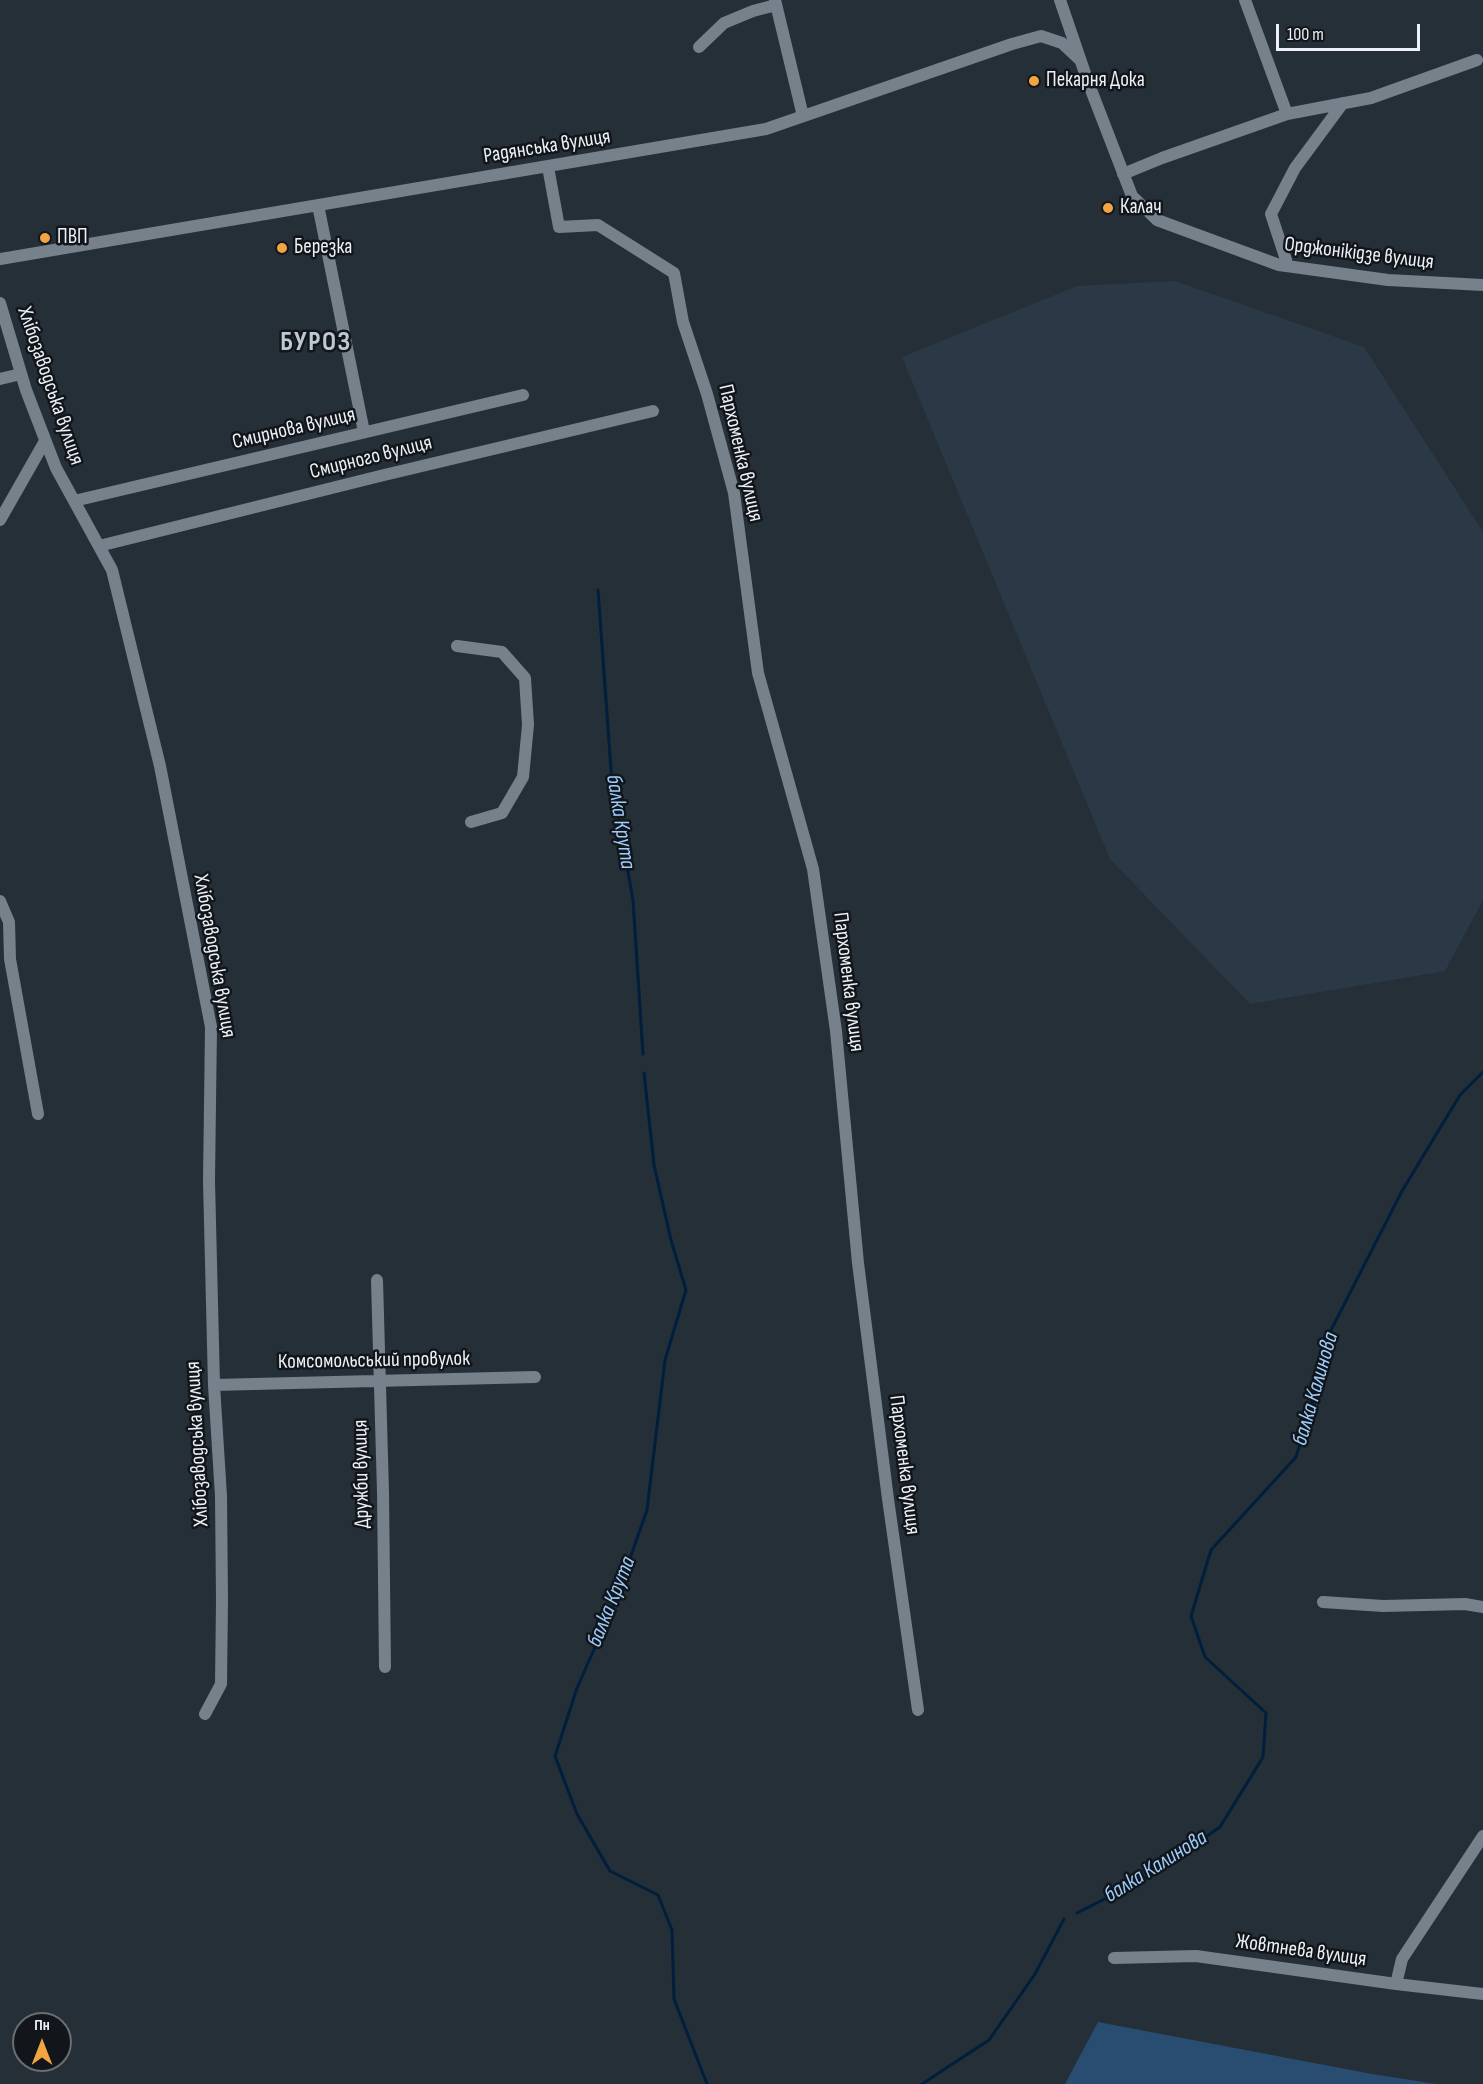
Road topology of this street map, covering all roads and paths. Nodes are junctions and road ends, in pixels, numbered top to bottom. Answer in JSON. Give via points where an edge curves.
{"nodes":[{"id":1,"x":1060,"y":0,"type":"edge"},
{"id":2,"x":1245,"y":0,"type":"edge"},
{"id":3,"x":776,"y":2,"type":"edge"},
{"id":4,"x":699,"y":47,"type":"dead end"},
{"id":5,"x":1478,"y":60,"type":"dead end"},
{"id":6,"x":1081,"y":62,"type":"junction"},
{"id":7,"x":1343,"y":104,"type":"junction"},
{"id":8,"x":1287,"y":114,"type":"junction"},
{"id":9,"x":803,"y":116,"type":"junction"},
{"id":10,"x":548,"y":166,"type":"junction"},
{"id":11,"x":1123,"y":174,"type":"junction"},
{"id":12,"x":318,"y":205,"type":"junction"},
{"id":13,"x":0,"y":259,"type":"edge"},
{"id":14,"x":1288,"y":267,"type":"junction"},
{"id":15,"x":1483,"y":285,"type":"edge"},
{"id":16,"x":0,"y":303,"type":"edge"},
{"id":17,"x":21,"y":374,"type":"junction"},
{"id":18,"x":0,"y":379,"type":"edge"},
{"id":19,"x":523,"y":395,"type":"dead end"},
{"id":20,"x":653,"y":411,"type":"dead end"},
{"id":21,"x":364,"y":432,"type":"junction"},
{"id":22,"x":45,"y":441,"type":"junction"},
{"id":23,"x":74,"y":501,"type":"junction"},
{"id":24,"x":0,"y":520,"type":"edge"},
{"id":25,"x":99,"y":546,"type":"junction"},
{"id":26,"x":457,"y":646,"type":"dead end"},
{"id":27,"x":471,"y":822,"type":"dead end"},
{"id":28,"x":0,"y":901,"type":"edge"},
{"id":29,"x":38,"y":1114,"type":"dead end"},
{"id":30,"x":377,"y":1280,"type":"dead end"},
{"id":31,"x":535,"y":1377,"type":"dead end"},
{"id":32,"x":380,"y":1381,"type":"junction"},
{"id":33,"x":214,"y":1385,"type":"junction"},
{"id":34,"x":1323,"y":1602,"type":"dead end"},
{"id":35,"x":1483,"y":1607,"type":"edge"},
{"id":36,"x":385,"y":1667,"type":"dead end"},
{"id":37,"x":918,"y":1710,"type":"dead end"},
{"id":38,"x":205,"y":1714,"type":"dead end"},
{"id":39,"x":1483,"y":1836,"type":"edge"},
{"id":40,"x":1114,"y":1958,"type":"dead end"},
{"id":41,"x":1396,"y":1984,"type":"junction"},
{"id":42,"x":1483,"y":1994,"type":"edge"}],
"edges":[{"from":1,"to":6,"type":"street","name":"Орджонікідзе вулиця"},
{"from":2,"to":8,"type":"street"},
{"from":3,"to":4,"type":"street","via":[[724,23]]},
{"from":3,"to":9,"type":"street"},
{"from":5,"to":7,"type":"street"},
{"from":6,"to":9,"type":"street","name":"Радянська вулиця","via":[[1062,42],[1041,36]]},
{"from":6,"to":11,"type":"street","name":"Орджонікідзе вулиця"},
{"from":7,"to":8,"type":"street"},
{"from":7,"to":14,"type":"street","via":[[1295,168],[1271,214]]},
{"from":8,"to":11,"type":"street"},
{"from":9,"to":10,"type":"street","name":"Радянська вулиця","via":[[766,129]]},
{"from":10,"to":12,"type":"street","name":"Радянська вулиця"},
{"from":10,"to":37,"type":"street","name":"Пархоменка вулиця","via":[[559,227],[598,225],[674,273],[683,322],[734,493],[758,673],[813,869],[836,1031],[888,1499]]},
{"from":11,"to":14,"type":"street","name":"Орджонікідзе вулиця","via":[[1132,196],[1157,220]]},
{"from":12,"to":13,"type":"street","name":"Радянська вулиця"},
{"from":12,"to":21,"type":"street"},
{"from":14,"to":15,"type":"street","name":"Орджонікідзе вулиця","via":[[1388,280]]},
{"from":16,"to":17,"type":"street","name":"Хлібозаводська вулиця"},
{"from":17,"to":18,"type":"street"},
{"from":17,"to":22,"type":"street","name":"Хлібозаводська вулиця"},
{"from":19,"to":21,"type":"street","name":"Смирнова вулиця"},
{"from":20,"to":25,"type":"street","name":"Смирного вулиця"},
{"from":21,"to":23,"type":"street","name":"Смирнова вулиця"},
{"from":22,"to":23,"type":"street","name":"Хлібозаводська вулиця"},
{"from":22,"to":24,"type":"street"},
{"from":23,"to":25,"type":"street","name":"Хлібозаводська вулиця"},
{"from":25,"to":33,"type":"street","name":"Хлібозаводська вулиця","via":[[112,570],[160,766],[211,1027],[209,1181]]},
{"from":26,"to":27,"type":"street","via":[[502,652],[525,678],[528,725],[523,777],[502,813]]},
{"from":28,"to":29,"type":"street","via":[[9,922],[10,959]]},
{"from":30,"to":32,"type":"street","name":"Дружби вулиця"},
{"from":31,"to":32,"type":"street","name":"Комсомольський провулок"},
{"from":32,"to":33,"type":"street","name":"Комсомольський провулок"},
{"from":32,"to":36,"type":"street","name":"Дружби вулиця"},
{"from":33,"to":38,"type":"street","name":"Хлібозаводська вулиця","via":[[221,1496],[221,1684]]},
{"from":34,"to":35,"type":"street"},
{"from":39,"to":41,"type":"street","via":[[1402,1959]]},
{"from":40,"to":41,"type":"street","name":"Жовтнева вулиця","via":[[1196,1956]]},
{"from":41,"to":42,"type":"street","name":"Жовтнева вулиця"}]}
